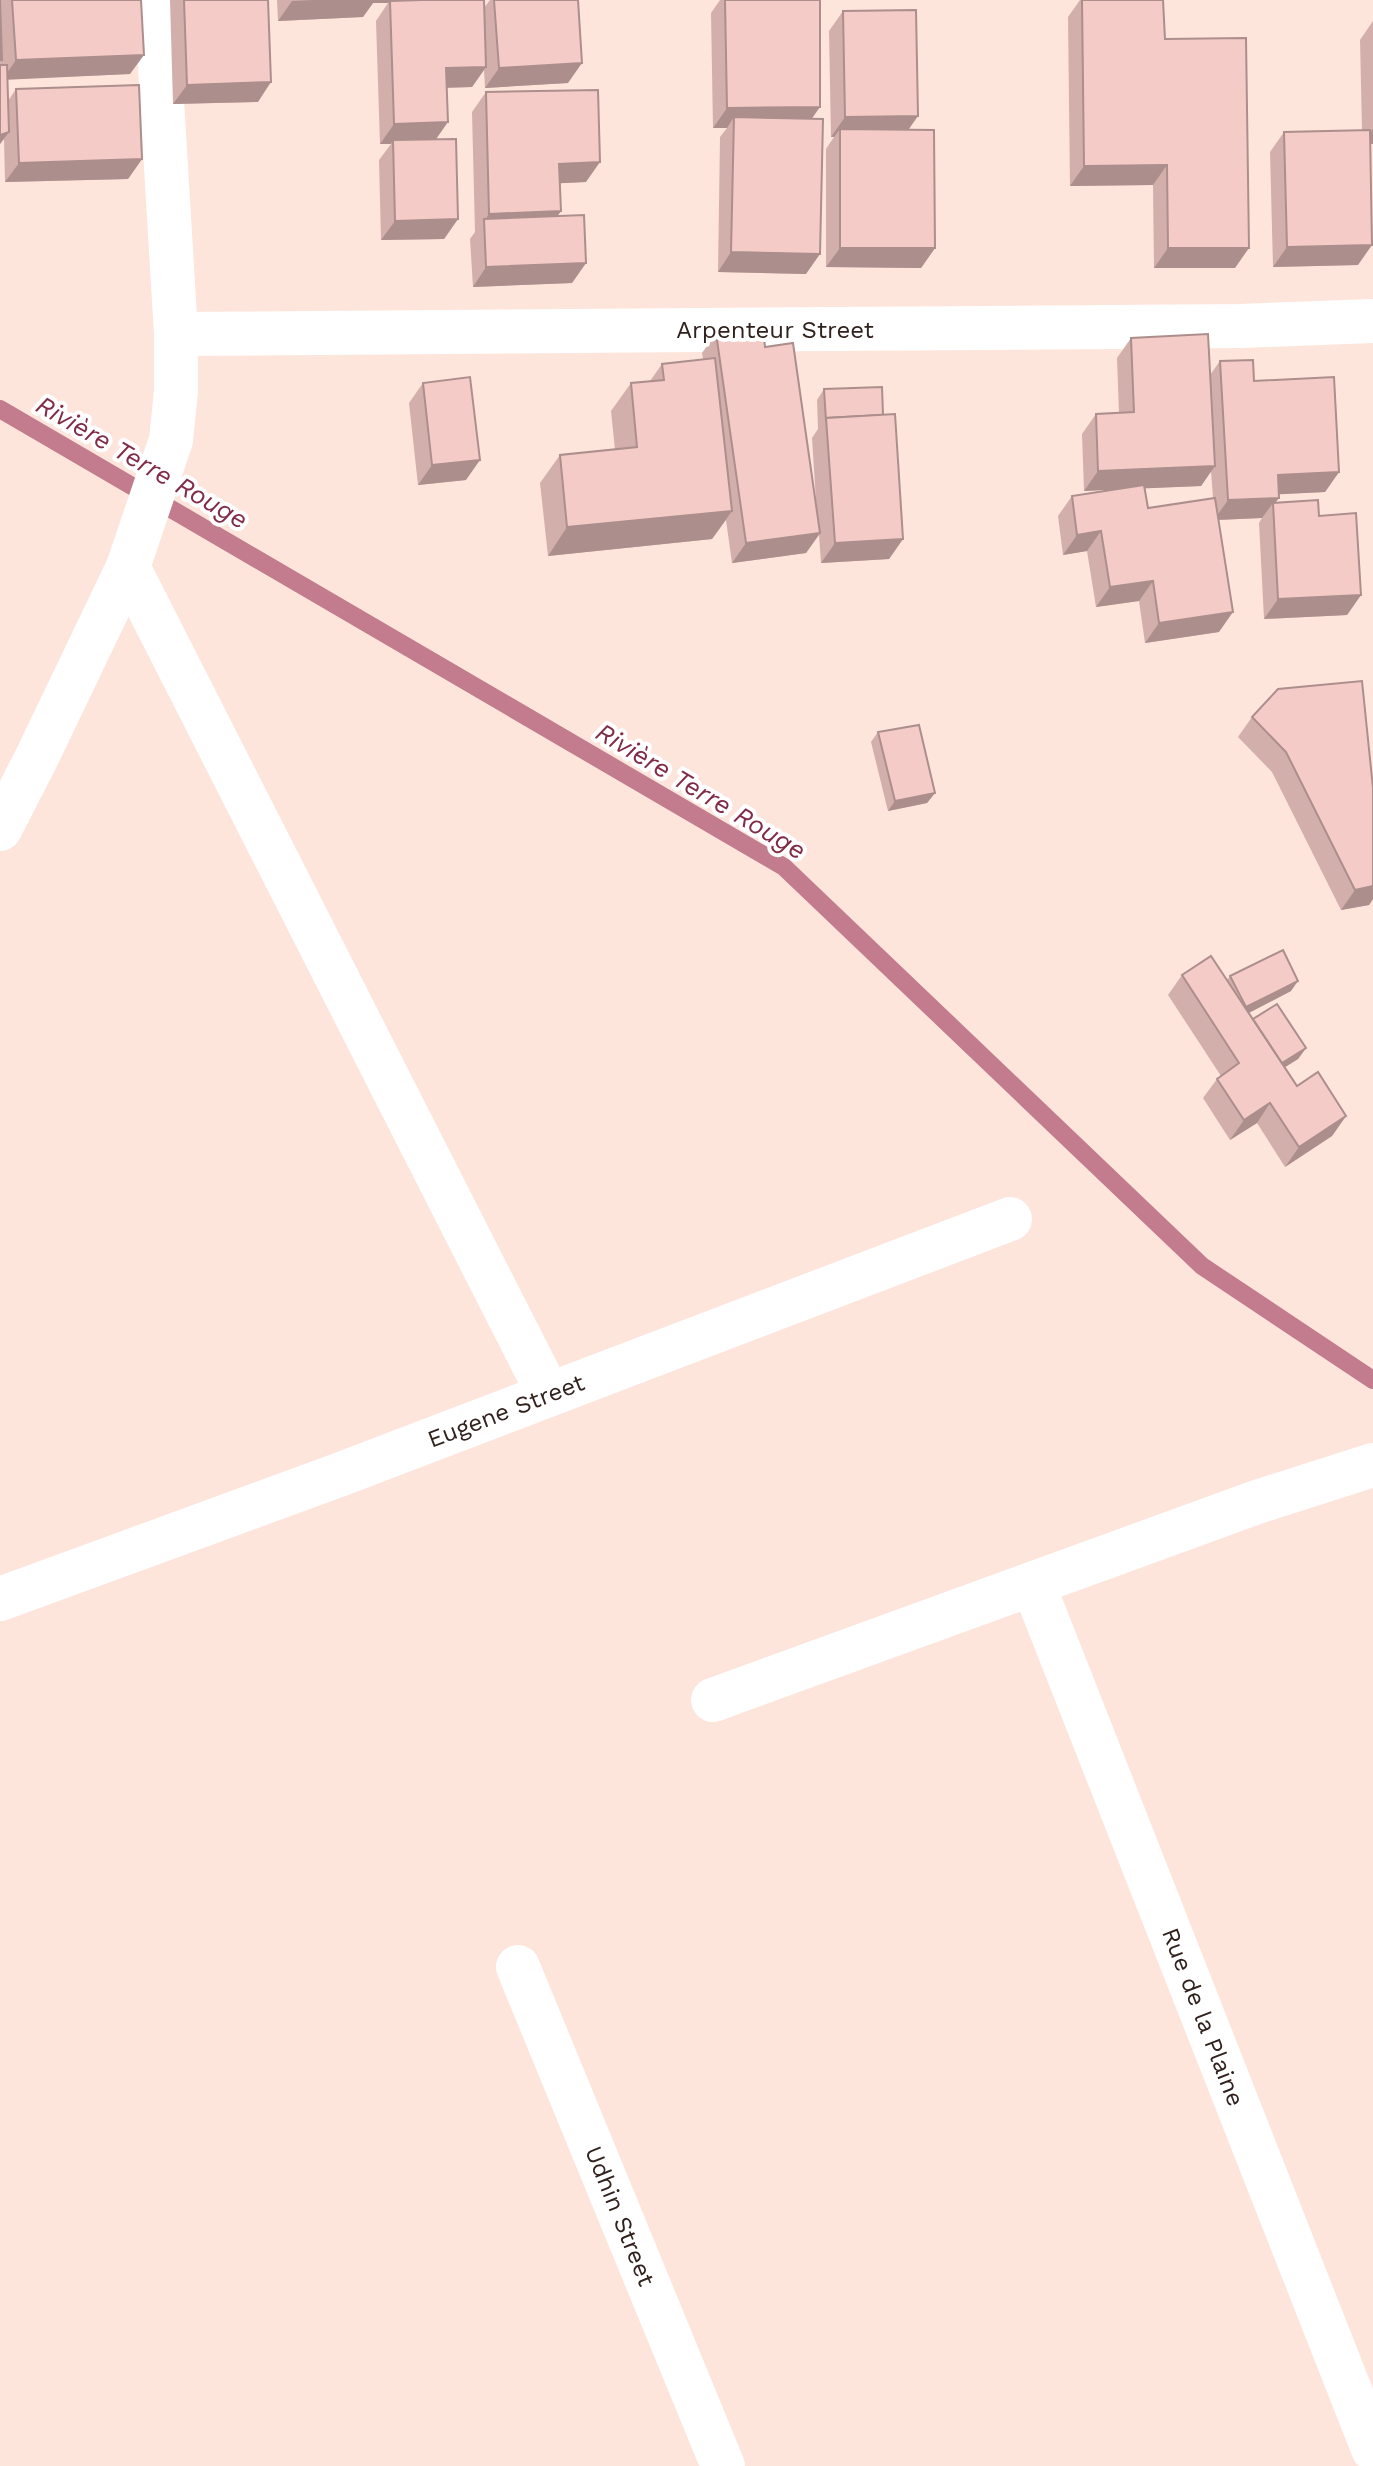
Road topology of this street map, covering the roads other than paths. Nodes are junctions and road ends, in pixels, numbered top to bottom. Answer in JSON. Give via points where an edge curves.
{"nodes":[{"id":1,"x":156,"y":0,"type":"edge"},
{"id":2,"x":1373,"y":321,"type":"edge"},
{"id":3,"x":176,"y":334,"type":"junction"},
{"id":4,"x":128,"y":567,"type":"junction"},
{"id":5,"x":0,"y":829,"type":"edge"},
{"id":6,"x":1010,"y":1219,"type":"dead end"},
{"id":7,"x":549,"y":1395,"type":"junction"},
{"id":8,"x":1369,"y":1467,"type":"edge"},
{"id":9,"x":1033,"y":1584,"type":"junction"},
{"id":10,"x":0,"y":1599,"type":"edge"},
{"id":11,"x":713,"y":1700,"type":"dead end"},
{"id":12,"x":518,"y":1967,"type":"dead end"},
{"id":13,"x":1373,"y":2449,"type":"edge"},
{"id":14,"x":723,"y":2466,"type":"edge"}],
"edges":[{"from":1,"to":3,"type":"street"},
{"from":2,"to":3,"type":"street","name":"Arpenteur Street"},
{"from":3,"to":4,"type":"street","via":[[171,440]]},
{"from":4,"to":5,"type":"street"},
{"from":4,"to":7,"type":"street"},
{"from":6,"to":7,"type":"street","name":"Eugene Street"},
{"from":7,"to":10,"type":"street","name":"Eugene Street"},
{"from":8,"to":9,"type":"street"},
{"from":9,"to":11,"type":"street"},
{"from":9,"to":13,"type":"street","name":"Rue de la Plaine"},
{"from":12,"to":14,"type":"street","name":"Udhin Street"}]}
